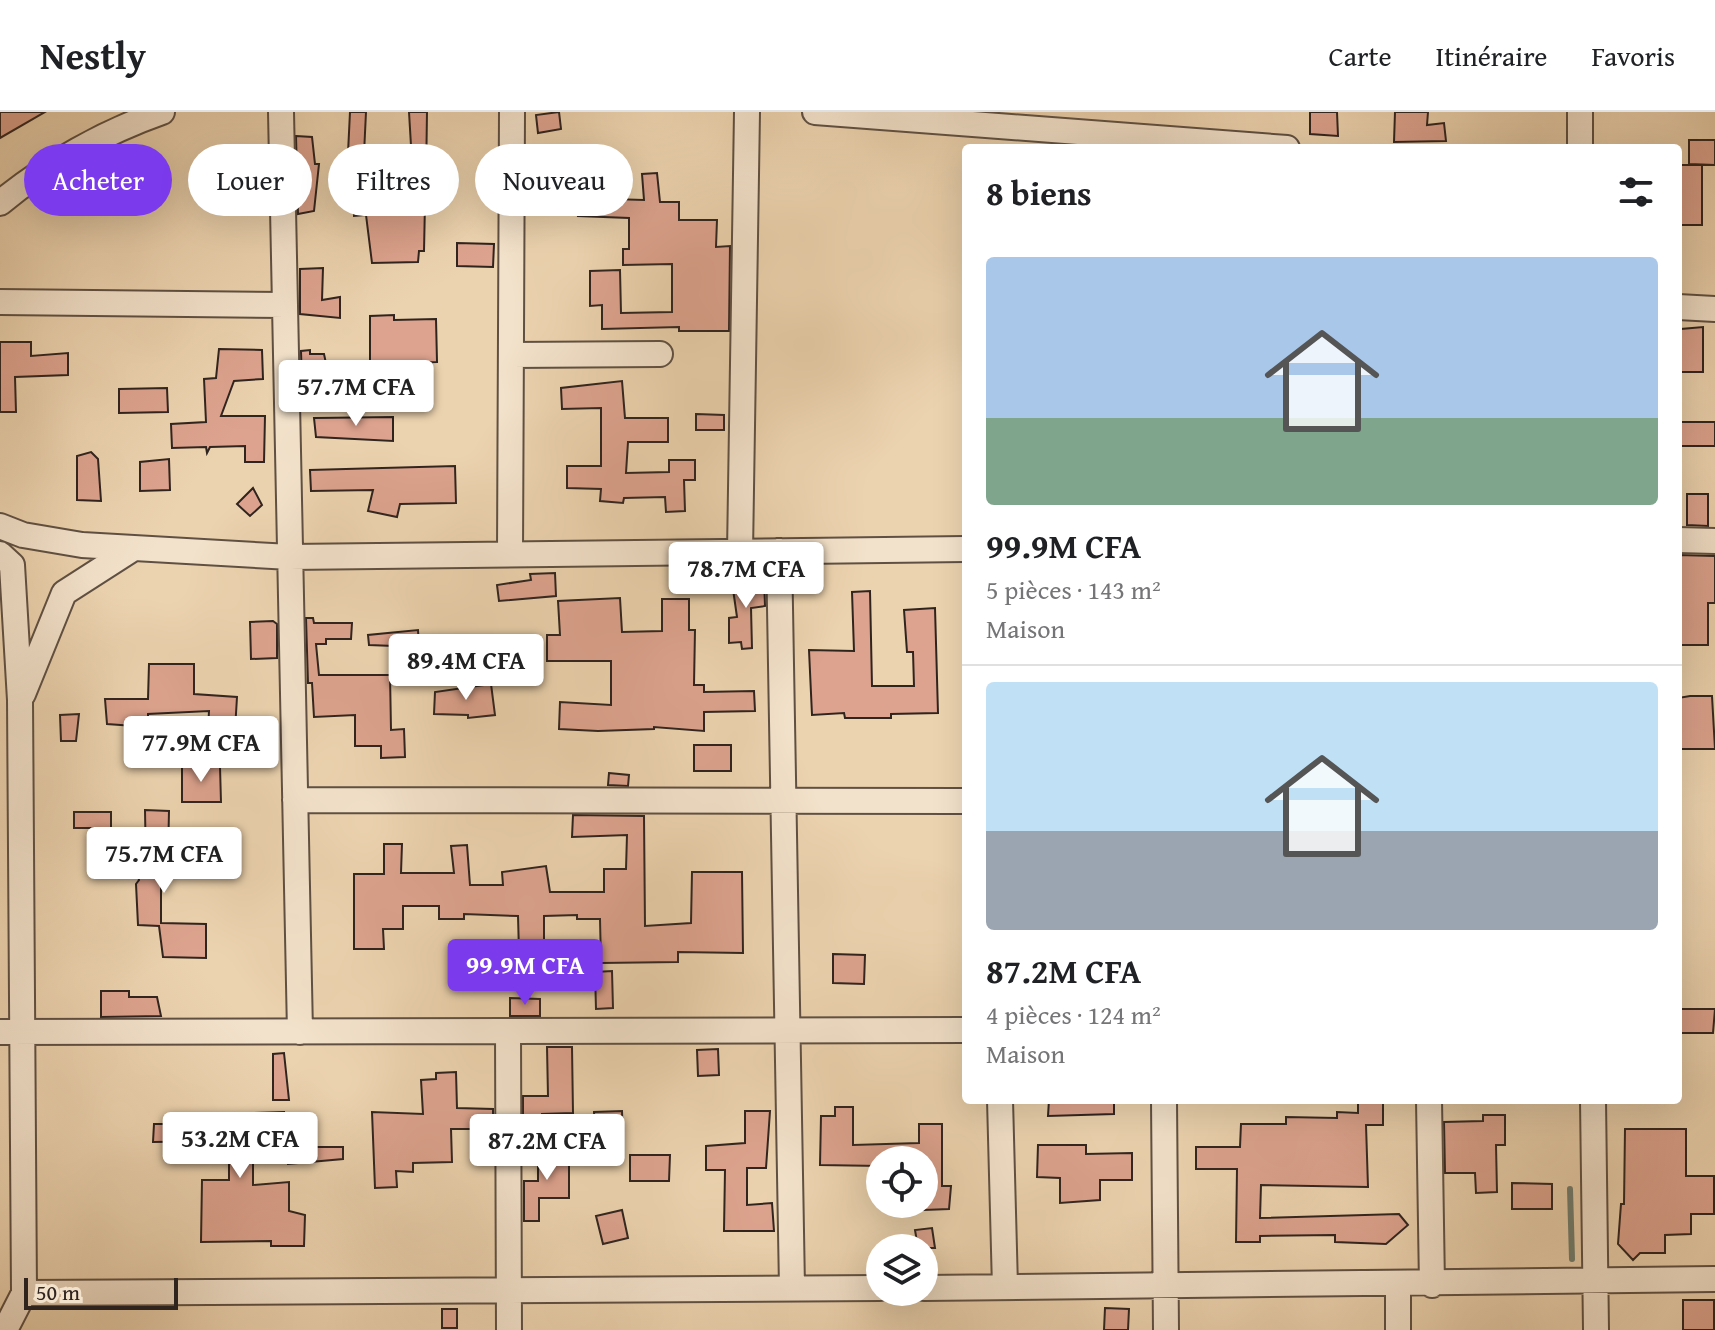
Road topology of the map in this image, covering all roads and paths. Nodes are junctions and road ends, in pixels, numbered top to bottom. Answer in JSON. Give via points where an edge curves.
{"nodes":[{"id":1,"x":162,"y":112,"type":"edge"},
{"id":2,"x":281,"y":112,"type":"edge"},
{"id":3,"x":512,"y":112,"type":"edge"},
{"id":4,"x":747,"y":112,"type":"edge"},
{"id":5,"x":815,"y":112,"type":"edge"},
{"id":6,"x":1580,"y":112,"type":"edge"},
{"id":7,"x":1235,"y":144,"type":"edge"},
{"id":8,"x":1580,"y":144,"type":"edge"},
{"id":9,"x":0,"y":203,"type":"edge"},
{"id":10,"x":0,"y":302,"type":"edge"},
{"id":11,"x":285,"y":305,"type":"junction"},
{"id":12,"x":1682,"y":307,"type":"edge"},
{"id":13,"x":1715,"y":309,"type":"edge"},
{"id":14,"x":660,"y":354,"type":"dead end"},
{"id":15,"x":512,"y":355,"type":"junction"},
{"id":16,"x":0,"y":526,"type":"edge"},
{"id":17,"x":1682,"y":540,"type":"edge"},
{"id":18,"x":1715,"y":541,"type":"edge"},
{"id":19,"x":962,"y":549,"type":"edge"},
{"id":20,"x":131,"y":550,"type":"junction"},
{"id":21,"x":779,"y":551,"type":"junction"},
{"id":22,"x":740,"y":552,"type":"junction"},
{"id":23,"x":0,"y":554,"type":"edge"},
{"id":24,"x":510,"y":554,"type":"junction"},
{"id":25,"x":290,"y":557,"type":"junction"},
{"id":26,"x":20,"y":700,"type":"junction"},
{"id":27,"x":295,"y":800,"type":"junction"},
{"id":28,"x":783,"y":801,"type":"junction"},
{"id":29,"x":962,"y":801,"type":"edge"},
{"id":30,"x":962,"y":1030,"type":"edge"},
{"id":31,"x":508,"y":1031,"type":"junction"},
{"id":32,"x":787,"y":1031,"type":"junction"},
{"id":33,"x":10,"y":1032,"type":"edge"},
{"id":34,"x":300,"y":1032,"type":"junction"},
{"id":35,"x":1000,"y":1104,"type":"edge"},
{"id":36,"x":1164,"y":1104,"type":"edge"},
{"id":37,"x":1429,"y":1104,"type":"edge"},
{"id":38,"x":1593,"y":1104,"type":"edge"},
{"id":39,"x":1715,"y":1279,"type":"edge"},
{"id":40,"x":1596,"y":1281,"type":"junction"},
{"id":41,"x":1398,"y":1285,"type":"junction"},
{"id":42,"x":1432,"y":1285,"type":"junction"},
{"id":43,"x":1166,"y":1286,"type":"junction"},
{"id":44,"x":1005,"y":1287,"type":"junction"},
{"id":45,"x":792,"y":1288,"type":"junction"},
{"id":46,"x":866,"y":1288,"type":"edge"},
{"id":47,"x":938,"y":1288,"type":"edge"},
{"id":48,"x":509,"y":1290,"type":"junction"},
{"id":49,"x":24,"y":1293,"type":"junction"},
{"id":50,"x":5,"y":1330,"type":"edge"},
{"id":51,"x":509,"y":1330,"type":"edge"},
{"id":52,"x":1166,"y":1330,"type":"edge"},
{"id":53,"x":1398,"y":1330,"type":"edge"},
{"id":54,"x":1596,"y":1330,"type":"edge"}],
"edges":[{"from":1,"to":9,"type":"street","via":[[58,162]]},
{"from":2,"to":11,"type":"street"},
{"from":3,"to":15,"type":"street"},
{"from":4,"to":22,"type":"street"},
{"from":5,"to":7,"type":"street"},
{"from":6,"to":8,"type":"street"},
{"from":10,"to":11,"type":"street"},
{"from":11,"to":25,"type":"street"},
{"from":12,"to":13,"type":"street"},
{"from":14,"to":15,"type":"street"},
{"from":15,"to":24,"type":"street"},
{"from":16,"to":20,"type":"street","via":[[23,535]]},
{"from":17,"to":18,"type":"street"},
{"from":19,"to":21,"type":"street"},
{"from":20,"to":25,"type":"street"},
{"from":20,"to":26,"type":"street","via":[[64,593]]},
{"from":21,"to":22,"type":"street"},
{"from":21,"to":28,"type":"street"},
{"from":22,"to":24,"type":"street"},
{"from":23,"to":26,"type":"street","via":[[12,565]]},
{"from":24,"to":25,"type":"street"},
{"from":25,"to":27,"type":"street"},
{"from":26,"to":33,"type":"street"},
{"from":27,"to":28,"type":"street"},
{"from":27,"to":34,"type":"street"},
{"from":28,"to":29,"type":"street"},
{"from":28,"to":32,"type":"street"},
{"from":30,"to":32,"type":"street"},
{"from":31,"to":32,"type":"street"},
{"from":31,"to":34,"type":"street"},
{"from":31,"to":48,"type":"street"},
{"from":32,"to":45,"type":"street"},
{"from":33,"to":34,"type":"street"},
{"from":33,"to":49,"type":"street"},
{"from":35,"to":44,"type":"street"},
{"from":36,"to":43,"type":"street"},
{"from":37,"to":42,"type":"street"},
{"from":38,"to":40,"type":"street"},
{"from":39,"to":40,"type":"street"},
{"from":40,"to":42,"type":"street"},
{"from":40,"to":54,"type":"street"},
{"from":41,"to":42,"type":"street"},
{"from":41,"to":43,"type":"street"},
{"from":41,"to":53,"type":"street"},
{"from":43,"to":44,"type":"street"},
{"from":43,"to":52,"type":"street"},
{"from":44,"to":47,"type":"street"},
{"from":45,"to":46,"type":"street"},
{"from":45,"to":48,"type":"street"},
{"from":48,"to":49,"type":"street"},
{"from":48,"to":51,"type":"street"},
{"from":49,"to":50,"type":"street"}]}
